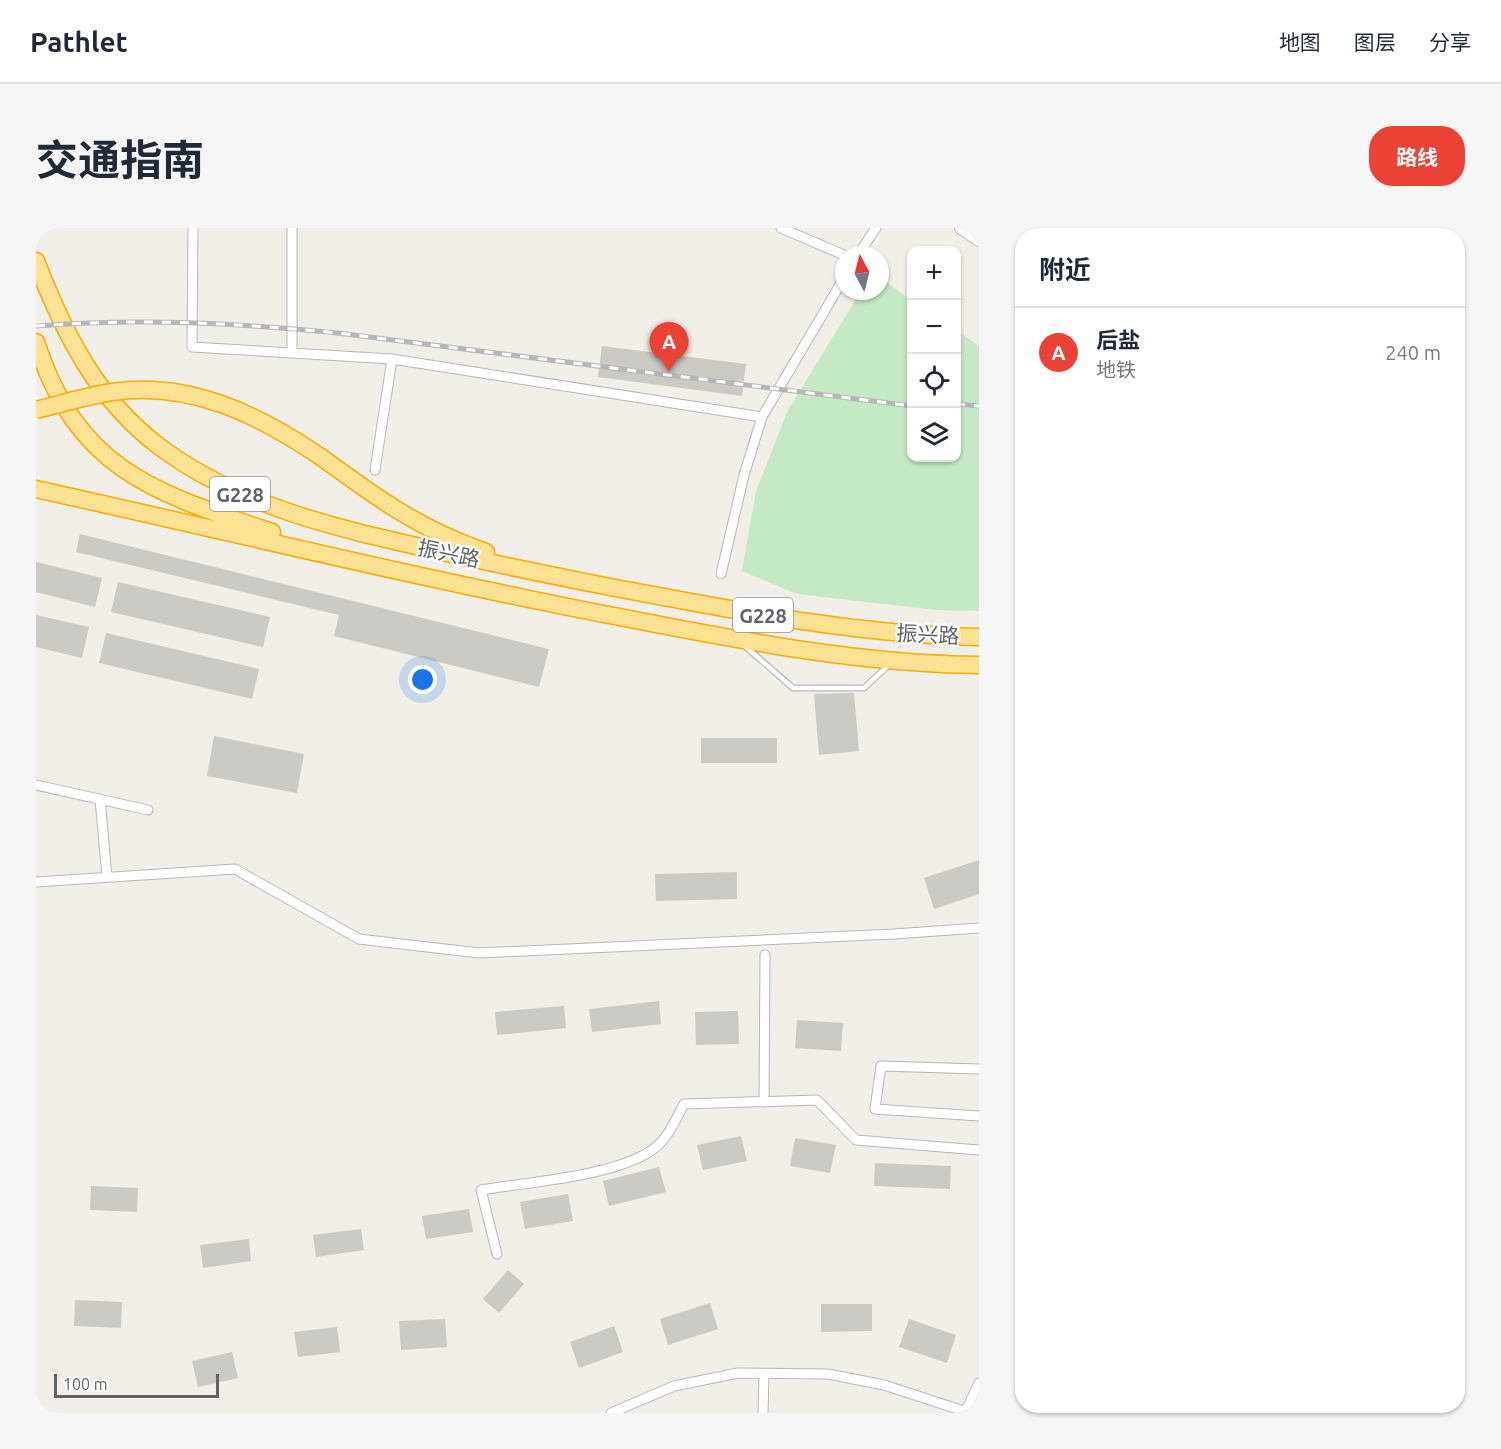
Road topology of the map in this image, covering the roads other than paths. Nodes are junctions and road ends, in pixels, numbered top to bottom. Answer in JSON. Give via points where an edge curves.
{"nodes":[{"id":1,"x":193,"y":228,"type":"edge"},
{"id":2,"x":292,"y":228,"type":"edge"},
{"id":3,"x":781,"y":228,"type":"edge"},
{"id":4,"x":876,"y":228,"type":"edge"},
{"id":5,"x":961,"y":228,"type":"edge"},
{"id":6,"x":979,"y":240,"type":"edge"},
{"id":7,"x":864,"y":246,"type":"edge"},
{"id":8,"x":835,"y":251,"type":"edge"},
{"id":9,"x":36,"y":261,"type":"edge"},
{"id":10,"x":835,"y":293,"type":"edge"},
{"id":11,"x":36,"y":342,"type":"edge"},
{"id":12,"x":292,"y":352,"type":"junction"},
{"id":13,"x":392,"y":359,"type":"junction"},
{"id":14,"x":36,"y":410,"type":"edge"},
{"id":15,"x":762,"y":417,"type":"junction"},
{"id":16,"x":375,"y":470,"type":"dead end"},
{"id":17,"x":36,"y":489,"type":"edge"},
{"id":18,"x":361,"y":562,"type":"junction"},
{"id":19,"x":721,"y":574,"type":"dead end"},
{"id":20,"x":549,"y":575,"type":"junction"},
{"id":21,"x":979,"y":637,"type":"edge"},
{"id":22,"x":737,"y":640,"type":"junction"},
{"id":23,"x":895,"y":660,"type":"junction"},
{"id":24,"x":979,"y":665,"type":"edge"},
{"id":25,"x":36,"y":785,"type":"edge"},
{"id":26,"x":100,"y":799,"type":"junction"},
{"id":27,"x":148,"y":810,"type":"dead end"},
{"id":28,"x":107,"y":877,"type":"junction"},
{"id":29,"x":36,"y":882,"type":"edge"},
{"id":30,"x":979,"y":928,"type":"edge"},
{"id":31,"x":765,"y":955,"type":"dead end"},
{"id":32,"x":979,"y":1069,"type":"edge"},
{"id":33,"x":764,"y":1102,"type":"junction"},
{"id":34,"x":979,"y":1116,"type":"edge"},
{"id":35,"x":979,"y":1150,"type":"edge"},
{"id":36,"x":497,"y":1254,"type":"dead end"},
{"id":37,"x":764,"y":1374,"type":"junction"},
{"id":38,"x":979,"y":1383,"type":"edge"},
{"id":39,"x":967,"y":1412,"type":"edge"},
{"id":40,"x":611,"y":1413,"type":"edge"},
{"id":41,"x":763,"y":1413,"type":"edge"}],
"edges":[{"from":1,"to":12,"type":"street","via":[[192,346]]},
{"from":2,"to":12,"type":"street"},
{"from":3,"to":8,"type":"street"},
{"from":4,"to":7,"type":"street"},
{"from":5,"to":6,"type":"street"},
{"from":9,"to":20,"type":"highway","name":"振兴路","number":"G228","via":[[52,305],[90,373],[133,424],[186,465],[226,487],[291,513],[366,535]]},
{"from":10,"to":15,"type":"street"},
{"from":11,"to":18,"type":"highway","via":[[54,388],[73,418],[100,450],[141,482],[171,497]]},
{"from":12,"to":13,"type":"street"},
{"from":13,"to":15,"type":"street"},
{"from":13,"to":16,"type":"street"},
{"from":14,"to":20,"type":"highway","bridge":true,"via":[[114,391],[189,394],[225,404],[259,419],[321,457],[419,525]]},
{"from":15,"to":19,"type":"street"},
{"from":17,"to":18,"type":"highway","name":"振兴路","number":"G228"},
{"from":18,"to":22,"type":"highway","name":"振兴路","number":"G228","via":[[542,603]]},
{"from":20,"to":21,"type":"highway","name":"振兴路","number":"G228","via":[[826,625]]},
{"from":22,"to":23,"type":"highway","name":"振兴路","number":"G228"},
{"from":22,"to":23,"type":"lane","via":[[794,688],[864,688]]},
{"from":23,"to":24,"type":"highway","name":"振兴路","number":"G228"},
{"from":25,"to":26,"type":"street"},
{"from":26,"to":27,"type":"street"},
{"from":26,"to":28,"type":"street"},
{"from":28,"to":29,"type":"street"},
{"from":28,"to":30,"type":"street","via":[[235,869],[359,939],[479,952]]},
{"from":31,"to":33,"type":"street"},
{"from":32,"to":34,"type":"street","via":[[881,1066],[875,1109]]},
{"from":33,"to":35,"type":"street","via":[[817,1100],[855,1140]]},
{"from":33,"to":36,"type":"street","via":[[684,1104],[655,1148],[609,1170],[481,1190]]},
{"from":37,"to":39,"type":"street","via":[[828,1374],[884,1385]]},
{"from":37,"to":40,"type":"street","via":[[738,1373],[674,1386]]},
{"from":37,"to":41,"type":"street"},
{"from":38,"to":39,"type":"street"}]}
